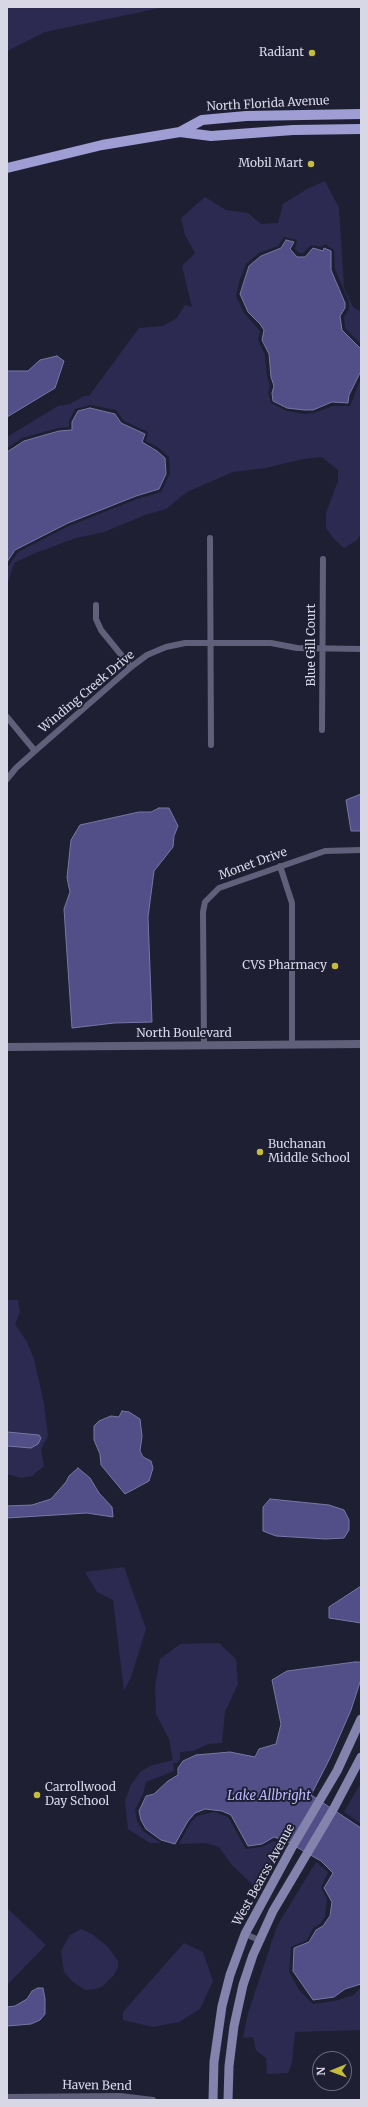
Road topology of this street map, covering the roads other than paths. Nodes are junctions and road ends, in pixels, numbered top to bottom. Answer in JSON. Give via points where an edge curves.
{"nodes":[{"id":1,"x":361,"y":114,"type":"edge"},
{"id":2,"x":361,"y":129,"type":"edge"},
{"id":3,"x":180,"y":132,"type":"junction"},
{"id":4,"x":7,"y":168,"type":"edge"},
{"id":5,"x":210,"y":538,"type":"dead end"},
{"id":6,"x":323,"y":559,"type":"dead end"},
{"id":7,"x":96,"y":605,"type":"dead end"},
{"id":8,"x":211,"y":643,"type":"junction"},
{"id":9,"x":324,"y":648,"type":"junction"},
{"id":10,"x":361,"y":648,"type":"edge"},
{"id":11,"x":131,"y":667,"type":"junction"},
{"id":12,"x":7,"y":717,"type":"edge"},
{"id":13,"x":322,"y":730,"type":"dead end"},
{"id":14,"x":211,"y":745,"type":"dead end"},
{"id":15,"x":35,"y":751,"type":"junction"},
{"id":16,"x":7,"y":780,"type":"edge"},
{"id":17,"x":361,"y":850,"type":"edge"},
{"id":18,"x":280,"y":866,"type":"junction"},
{"id":19,"x":361,"y":1044,"type":"edge"},
{"id":20,"x":204,"y":1046,"type":"junction"},
{"id":21,"x":292,"y":1046,"type":"junction"},
{"id":22,"x":7,"y":1047,"type":"edge"},
{"id":23,"x":361,"y":1719,"type":"edge"},
{"id":24,"x":361,"y":1757,"type":"edge"},
{"id":25,"x":245,"y":1934,"type":"junction"},
{"id":26,"x":259,"y":1940,"type":"junction"},
{"id":27,"x":7,"y":2097,"type":"edge"},
{"id":28,"x":47,"y":2098,"type":"edge"},
{"id":29,"x":149,"y":2099,"type":"edge"},
{"id":30,"x":212,"y":2100,"type":"edge"},
{"id":31,"x":228,"y":2100,"type":"edge"}],
"edges":[{"from":1,"to":3,"type":"main road","name":"North Florida Avenue","via":[[260,115],[202,120]]},
{"from":2,"to":3,"type":"main road","name":"North Florida Avenue","via":[[293,130],[211,136]]},
{"from":3,"to":4,"type":"main road","name":"North Florida Avenue","via":[[102,144]]},
{"from":5,"to":8,"type":"street"},
{"from":6,"to":9,"type":"street","name":"Blue Gill Court"},
{"from":7,"to":11,"type":"street","via":[[96,618],[101,630]]},
{"from":8,"to":9,"type":"street","name":"Winding Creek Drive","via":[[271,643],[297,648]]},
{"from":8,"to":11,"type":"street","name":"Winding Creek Drive","via":[[185,643],[166,647],[147,655]]},
{"from":8,"to":14,"type":"street"},
{"from":9,"to":10,"type":"street","name":"Winding Creek Drive"},
{"from":9,"to":13,"type":"street","name":"Blue Gill Court"},
{"from":11,"to":15,"type":"street","name":"Winding Creek Drive"},
{"from":12,"to":15,"type":"street"},
{"from":15,"to":16,"type":"street","name":"Winding Creek Drive"},
{"from":17,"to":18,"type":"street","name":"Monet Drive","via":[[325,851]]},
{"from":18,"to":20,"type":"street","name":"Monet Drive","via":[[219,888],[205,902]]},
{"from":18,"to":21,"type":"street","via":[[292,903]]},
{"from":19,"to":21,"type":"street","name":"North Boulevard"},
{"from":20,"to":21,"type":"street","name":"North Boulevard"},
{"from":20,"to":22,"type":"street","name":"North Boulevard"},
{"from":23,"to":25,"type":"main road","name":"West Bearss Avenue","via":[[337,1771]]},
{"from":24,"to":26,"type":"main road","name":"West Bearss Avenue"},
{"from":25,"to":26,"type":"street"},
{"from":25,"to":30,"type":"main road","name":"West Bearss Avenue","via":[[222,2006],[214,2062]]},
{"from":26,"to":31,"type":"main road","name":"West Bearss Avenue","via":[[236,2012],[229,2066]]},
{"from":27,"to":28,"type":"street","name":"Haven Bend"},
{"from":28,"to":29,"type":"street","name":"Haven Bend","via":[[120,2096]]}]}
